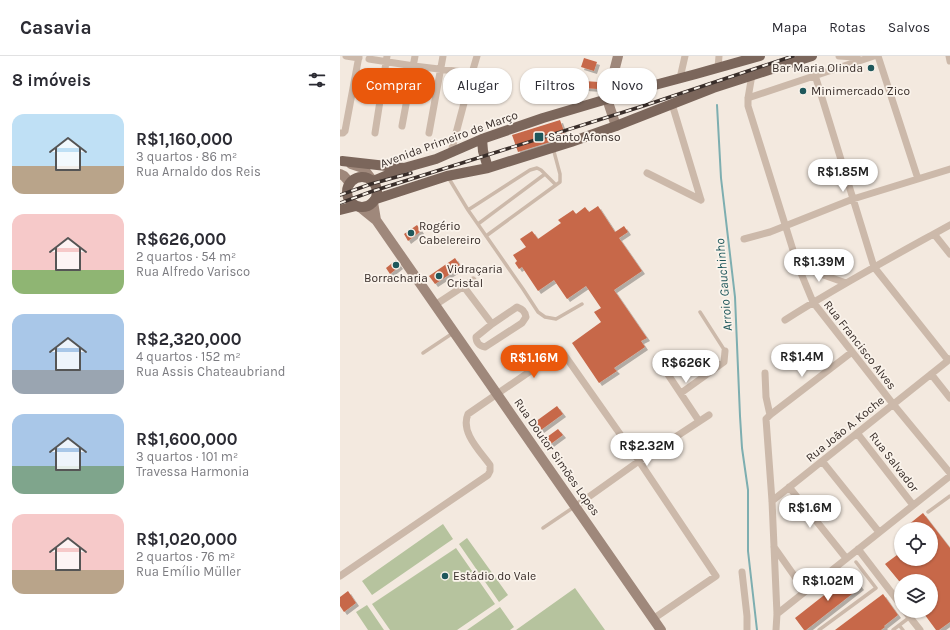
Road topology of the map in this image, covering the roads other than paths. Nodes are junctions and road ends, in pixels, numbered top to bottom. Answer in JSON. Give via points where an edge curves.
{"nodes":[{"id":1,"x":346,"y":56,"type":"edge"},
{"id":2,"x":415,"y":56,"type":"edge"},
{"id":3,"x":443,"y":56,"type":"edge"},
{"id":4,"x":477,"y":56,"type":"edge"},
{"id":5,"x":618,"y":56,"type":"edge"},
{"id":6,"x":686,"y":56,"type":"edge"},
{"id":7,"x":719,"y":56,"type":"edge"},
{"id":8,"x":758,"y":56,"type":"edge"},
{"id":9,"x":812,"y":56,"type":"edge"},
{"id":10,"x":839,"y":56,"type":"edge"},
{"id":11,"x":857,"y":56,"type":"edge"},
{"id":12,"x":874,"y":56,"type":"edge"},
{"id":13,"x":878,"y":56,"type":"edge"},
{"id":14,"x":948,"y":56,"type":"edge"},
{"id":15,"x":359,"y":57,"type":"edge"},
{"id":16,"x":369,"y":59,"type":"dead end"},
{"id":17,"x":387,"y":59,"type":"edge"},
{"id":18,"x":950,"y":61,"type":"edge"},
{"id":19,"x":414,"y":66,"type":"junction"},
{"id":20,"x":473,"y":68,"type":"edge"},
{"id":21,"x":615,"y":68,"type":"edge"},
{"id":22,"x":718,"y":68,"type":"junction"},
{"id":23,"x":441,"y":69,"type":"junction"},
{"id":24,"x":815,"y":75,"type":"junction"},
{"id":25,"x":752,"y":76,"type":"junction"},
{"id":26,"x":680,"y":78,"type":"junction"},
{"id":27,"x":657,"y":84,"type":"edge"},
{"id":28,"x":748,"y":98,"type":"junction"},
{"id":29,"x":597,"y":102,"type":"edge"},
{"id":30,"x":464,"y":104,"type":"edge"},
{"id":31,"x":609,"y":104,"type":"edge"},
{"id":32,"x":672,"y":104,"type":"junction"},
{"id":33,"x":402,"y":126,"type":"dead end"},
{"id":34,"x":616,"y":126,"type":"junction"},
{"id":35,"x":340,"y":133,"type":"edge"},
{"id":36,"x":429,"y":133,"type":"dead end"},
{"id":37,"x":375,"y":134,"type":"dead end"},
{"id":38,"x":482,"y":139,"type":"junction"},
{"id":39,"x":552,"y":148,"type":"junction"},
{"id":40,"x":451,"y":152,"type":"junction"},
{"id":41,"x":341,"y":160,"type":"edge"},
{"id":42,"x":404,"y":168,"type":"junction"},
{"id":43,"x":488,"y":168,"type":"junction"},
{"id":44,"x":950,"y":169,"type":"edge"},
{"id":45,"x":647,"y":173,"type":"dead end"},
{"id":46,"x":340,"y":174,"type":"edge"},
{"id":47,"x":545,"y":174,"type":"junction"},
{"id":48,"x":447,"y":176,"type":"junction"},
{"id":49,"x":918,"y":179,"type":"junction"},
{"id":50,"x":373,"y":181,"type":"junction"},
{"id":51,"x":556,"y":185,"type":"junction"},
{"id":52,"x":346,"y":187,"type":"edge"},
{"id":53,"x":853,"y":199,"type":"junction"},
{"id":54,"x":375,"y":200,"type":"junction"},
{"id":55,"x":358,"y":206,"type":"junction"},
{"id":56,"x":340,"y":210,"type":"edge"},
{"id":57,"x":468,"y":210,"type":"junction"},
{"id":58,"x":376,"y":220,"type":"junction"},
{"id":59,"x":478,"y":224,"type":"junction"},
{"id":60,"x":950,"y":225,"type":"edge"},
{"id":61,"x":785,"y":226,"type":"junction"},
{"id":62,"x":934,"y":234,"type":"junction"},
{"id":63,"x":486,"y":236,"type":"junction"},
{"id":64,"x":744,"y":239,"type":"dead end"},
{"id":65,"x":950,"y":254,"type":"edge"},
{"id":66,"x":798,"y":266,"type":"junction"},
{"id":67,"x":874,"y":268,"type":"junction"},
{"id":68,"x":473,"y":280,"type":"dead end"},
{"id":69,"x":846,"y":282,"type":"junction"},
{"id":70,"x":464,"y":287,"type":"junction"},
{"id":71,"x":812,"y":302,"type":"junction"},
{"id":72,"x":582,"y":304,"type":"dead end"},
{"id":73,"x":436,"y":305,"type":"junction"},
{"id":74,"x":700,"y":312,"type":"dead end"},
{"id":75,"x":785,"y":320,"type":"dead end"},
{"id":76,"x":492,"y":324,"type":"junction"},
{"id":77,"x":454,"y":332,"type":"junction"},
{"id":78,"x":725,"y":351,"type":"joint"},
{"id":79,"x":852,"y":352,"type":"junction"},
{"id":80,"x":422,"y":353,"type":"dead end"},
{"id":81,"x":657,"y":358,"type":"dead end"},
{"id":82,"x":949,"y":360,"type":"edge"},
{"id":83,"x":765,"y":373,"type":"dead end"},
{"id":84,"x":931,"y":374,"type":"junction"},
{"id":85,"x":498,"y":393,"type":"junction"},
{"id":86,"x":681,"y":393,"type":"junction"},
{"id":87,"x":950,"y":398,"type":"edge"},
{"id":88,"x":893,"y":404,"type":"junction"},
{"id":89,"x":709,"y":415,"type":"dead end"},
{"id":90,"x":768,"y":417,"type":"junction"},
{"id":91,"x":699,"y":421,"type":"junction"},
{"id":92,"x":857,"y":433,"type":"junction"},
{"id":93,"x":639,"y":461,"type":"junction"},
{"id":94,"x":822,"y":461,"type":"junction"},
{"id":95,"x":950,"y":474,"type":"edge"},
{"id":96,"x":789,"y":487,"type":"junction"},
{"id":97,"x":950,"y":496,"type":"edge"},
{"id":98,"x":772,"y":501,"type":"junction"},
{"id":99,"x":913,"y":505,"type":"junction"},
{"id":100,"x":576,"y":506,"type":"junction"},
{"id":101,"x":928,"y":512,"type":"dead end"},
{"id":102,"x":543,"y":528,"type":"dead end"},
{"id":103,"x":879,"y":532,"type":"junction"},
{"id":104,"x":774,"y":547,"type":"junction"},
{"id":105,"x":858,"y":549,"type":"junction"},
{"id":106,"x":846,"y":558,"type":"junction"},
{"id":107,"x":856,"y":562,"type":"dead end"},
{"id":108,"x":742,"y":572,"type":"dead end"},
{"id":109,"x":340,"y":576,"type":"edge"},
{"id":110,"x":806,"y":591,"type":"junction"},
{"id":111,"x":894,"y":596,"type":"edge"},
{"id":112,"x":777,"y":614,"type":"junction"},
{"id":113,"x":905,"y":618,"type":"edge"},
{"id":114,"x":911,"y":618,"type":"edge"},
{"id":115,"x":654,"y":619,"type":"junction"},
{"id":116,"x":900,"y":625,"type":"junction"},
{"id":117,"x":661,"y":630,"type":"edge"},
{"id":118,"x":747,"y":630,"type":"edge"},
{"id":119,"x":776,"y":630,"type":"edge"},
{"id":120,"x":819,"y":630,"type":"edge"},
{"id":121,"x":893,"y":630,"type":"edge"},
{"id":122,"x":903,"y":630,"type":"edge"},
{"id":123,"x":920,"y":630,"type":"edge"}],
"edges":[{"from":1,"to":15,"type":"street"},
{"from":2,"to":19,"type":"street"},
{"from":3,"to":23,"type":"street"},
{"from":4,"to":20,"type":"street"},
{"from":5,"to":21,"type":"main road"},
{"from":6,"to":26,"type":"street"},
{"from":7,"to":22,"type":"street"},
{"from":8,"to":22,"type":"main road","name":"Avenida Primeiro de Março"},
{"from":9,"to":25,"type":"main road"},
{"from":10,"to":11,"type":"street"},
{"from":12,"to":24,"type":"street"},
{"from":13,"to":49,"type":"street"},
{"from":14,"to":18,"type":"street"},
{"from":15,"to":35,"type":"street","via":[[345,130]]},
{"from":16,"to":17,"type":"street"},
{"from":17,"to":19,"type":"street"},
{"from":17,"to":37,"type":"street"},
{"from":19,"to":23,"type":"street"},
{"from":19,"to":33,"type":"street"},
{"from":22,"to":26,"type":"main road","name":"Avenida Primeiro de Março"},
{"from":23,"to":36,"type":"street"},
{"from":24,"to":28,"type":"street"},
{"from":24,"to":53,"type":"street"},
{"from":25,"to":28,"type":"street","name":"Rua Francisco Alves"},
{"from":25,"to":32,"type":"main road"},
{"from":26,"to":27,"type":"main road","name":"Avenida Primeiro de Março"},
{"from":28,"to":61,"type":"street","name":"Rua Francisco Alves","via":[[748,106]]},
{"from":29,"to":38,"type":"main road","name":"Avenida Primeiro de Março"},
{"from":30,"to":40,"type":"street"},
{"from":31,"to":34,"type":"main road"},
{"from":32,"to":34,"type":"main road"},
{"from":32,"to":45,"type":"street","via":[[701,200]]},
{"from":34,"to":39,"type":"main road"},
{"from":38,"to":40,"type":"main road","name":"Avenida Primeiro de Março"},
{"from":38,"to":43,"type":"main road"},
{"from":39,"to":43,"type":"main road"},
{"from":39,"to":51,"type":"lane","via":[[560,174],[560,182]]},
{"from":40,"to":42,"type":"main road","name":"Avenida Primeiro de Março"},
{"from":41,"to":42,"type":"main road"},
{"from":41,"to":50,"type":"main road","via":[[363,168]]},
{"from":42,"to":50,"type":"main road","name":"Avenida Primeiro de Março"},
{"from":43,"to":48,"type":"main road"},
{"from":44,"to":49,"type":"street"},
{"from":46,"to":52,"type":"main road","via":[[344,176]]},
{"from":47,"to":51,"type":"lane"},
{"from":47,"to":57,"type":"lane","via":[[537,168],[530,170]]},
{"from":47,"to":59,"type":"lane"},
{"from":48,"to":54,"type":"main road"},
{"from":48,"to":57,"type":"lane"},
{"from":49,"to":53,"type":"street"},
{"from":50,"to":52,"type":"main road","via":[[369,178],[356,178]]},
{"from":50,"to":54,"type":"main road","via":[[377,189]]},
{"from":51,"to":63,"type":"lane"},
{"from":52,"to":55,"type":"main road","via":[[349,200]]},
{"from":53,"to":61,"type":"street"},
{"from":53,"to":67,"type":"street"},
{"from":54,"to":55,"type":"main road","via":[[365,207]]},
{"from":54,"to":58,"type":"main road","name":"Rua Doutor Simões Lopes"},
{"from":55,"to":56,"type":"main road"},
{"from":55,"to":58,"type":"main road","name":"Rua Doutor Simões Lopes"},
{"from":57,"to":59,"type":"lane"},
{"from":58,"to":73,"type":"main road","name":"Rua Doutor Simões Lopes"},
{"from":59,"to":63,"type":"lane"},
{"from":60,"to":62,"type":"street"},
{"from":61,"to":64,"type":"street"},
{"from":61,"to":66,"type":"street","name":"Rua Francisco Alves"},
{"from":62,"to":65,"type":"street"},
{"from":62,"to":67,"type":"street"},
{"from":63,"to":72,"type":"lane","via":[[544,317],[556,319]]},
{"from":66,"to":69,"type":"street"},
{"from":66,"to":71,"type":"street","name":"Rua Francisco Alves"},
{"from":67,"to":69,"type":"street"},
{"from":67,"to":82,"type":"street"},
{"from":68,"to":70,"type":"street"},
{"from":69,"to":71,"type":"street"},
{"from":70,"to":73,"type":"street"},
{"from":70,"to":76,"type":"street"},
{"from":71,"to":75,"type":"street"},
{"from":71,"to":79,"type":"street","name":"Rua Francisco Alves"},
{"from":73,"to":77,"type":"main road","name":"Rua Doutor Simões Lopes"},
{"from":74,"to":78,"type":"lane"},
{"from":76,"to":76,"type":"street","via":[[517,307],[526,314],[522,323],[483,347],[476,341],[476,337]]},
{"from":77,"to":80,"type":"lane"},
{"from":77,"to":85,"type":"main road","name":"Rua Doutor Simões Lopes"},
{"from":78,"to":86,"type":"street","via":[[724,362]]},
{"from":79,"to":88,"type":"street","name":"Rua Francisco Alves"},
{"from":79,"to":90,"type":"street"},
{"from":81,"to":86,"type":"street"},
{"from":82,"to":84,"type":"street","name":"Rua João A. Koche"},
{"from":83,"to":90,"type":"street"},
{"from":84,"to":87,"type":"street"},
{"from":84,"to":88,"type":"street","name":"Rua João A. Koche"},
{"from":85,"to":93,"type":"street","via":[[560,350]]},
{"from":85,"to":100,"type":"main road","name":"Rua Doutor Simões Lopes"},
{"from":85,"to":109,"type":"street","via":[[466,417],[468,435],[490,465],[488,475]]},
{"from":86,"to":91,"type":"street"},
{"from":88,"to":92,"type":"street","name":"Rua João A. Koche"},
{"from":88,"to":95,"type":"street","name":"Rua Francisco Alves"},
{"from":89,"to":91,"type":"street"},
{"from":90,"to":98,"type":"street"},
{"from":91,"to":93,"type":"street"},
{"from":92,"to":94,"type":"street","name":"Rua João A. Koche"},
{"from":92,"to":99,"type":"street","name":"Rua Salvador"},
{"from":93,"to":100,"type":"street"},
{"from":93,"to":115,"type":"street","via":[[716,576]]},
{"from":94,"to":96,"type":"street","name":"Rua João A. Koche"},
{"from":94,"to":103,"type":"street"},
{"from":95,"to":99,"type":"street"},
{"from":96,"to":98,"type":"street","name":"Rua João A. Koche"},
{"from":96,"to":106,"type":"street"},
{"from":97,"to":101,"type":"lane"},
{"from":98,"to":104,"type":"street"},
{"from":99,"to":103,"type":"street"},
{"from":100,"to":102,"type":"lane"},
{"from":100,"to":115,"type":"main road","name":"Rua Doutor Simões Lopes"},
{"from":103,"to":105,"type":"street"},
{"from":104,"to":110,"type":"street"},
{"from":104,"to":112,"type":"street"},
{"from":105,"to":106,"type":"street"},
{"from":105,"to":111,"type":"street"},
{"from":106,"to":110,"type":"street"},
{"from":107,"to":120,"type":"lane","via":[[876,588]]},
{"from":108,"to":118,"type":"street"},
{"from":110,"to":112,"type":"street"},
{"from":112,"to":119,"type":"street"},
{"from":113,"to":116,"type":"lane"},
{"from":114,"to":123,"type":"street"},
{"from":115,"to":117,"type":"main road","name":"Rua Doutor Simões Lopes"},
{"from":116,"to":121,"type":"lane"},
{"from":116,"to":122,"type":"lane"}]}
